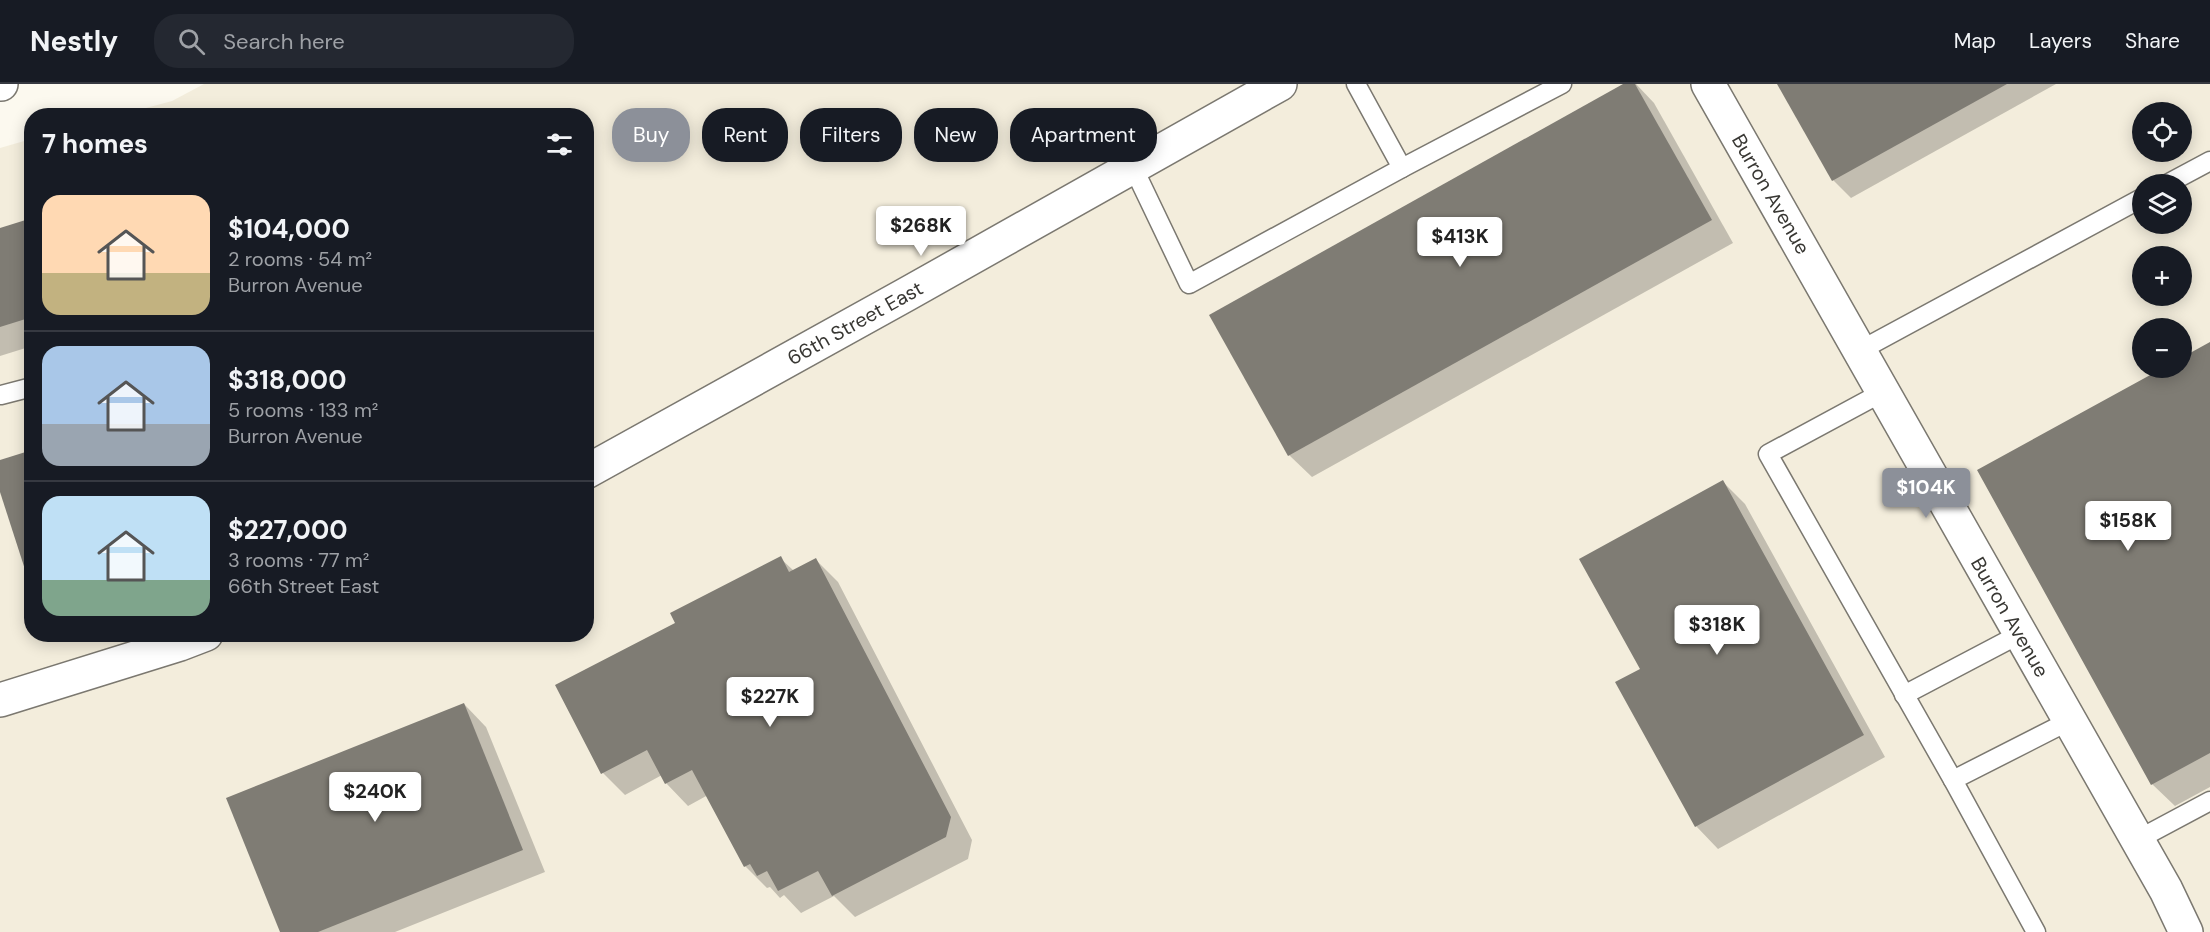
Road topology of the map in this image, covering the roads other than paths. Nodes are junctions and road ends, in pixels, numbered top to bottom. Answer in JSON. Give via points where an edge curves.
{"nodes":[{"id":1,"x":1280,"y":84,"type":"edge"},
{"id":2,"x":1356,"y":84,"type":"edge"},
{"id":3,"x":1562,"y":84,"type":"edge"},
{"id":4,"x":1708,"y":84,"type":"edge"},
{"id":5,"x":2210,"y":161,"type":"edge"},
{"id":6,"x":1132,"y":167,"type":"junction"},
{"id":7,"x":1402,"y":168,"type":"junction"},
{"id":8,"x":2185,"y":174,"type":"edge"},
{"id":9,"x":2132,"y":203,"type":"edge"},
{"id":10,"x":1859,"y":351,"type":"junction"},
{"id":11,"x":24,"y":389,"type":"edge"},
{"id":12,"x":1883,"y":392,"type":"junction"},
{"id":13,"x":1,"y":395,"type":"edge"},
{"id":14,"x":594,"y":467,"type":"edge"},
{"id":15,"x":2020,"y":634,"type":"junction"},
{"id":16,"x":185,"y":642,"type":"edge"},
{"id":17,"x":1905,"y":694,"type":"junction"},
{"id":18,"x":0,"y":700,"type":"edge"},
{"id":19,"x":2069,"y":721,"type":"junction"},
{"id":20,"x":1953,"y":780,"type":"junction"},
{"id":21,"x":2210,"y":801,"type":"edge"},
{"id":22,"x":2137,"y":840,"type":"junction"},
{"id":23,"x":2036,"y":932,"type":"edge"},
{"id":24,"x":2186,"y":932,"type":"edge"}],
"edges":[{"from":1,"to":6,"type":"street","name":"66th Street East"},
{"from":2,"to":7,"type":"lane"},
{"from":3,"to":7,"type":"lane"},
{"from":4,"to":10,"type":"street","name":"Burron Avenue"},
{"from":5,"to":8,"type":"lane"},
{"from":6,"to":7,"type":"lane","via":[[1189,284]]},
{"from":6,"to":14,"type":"street","name":"66th Street East"},
{"from":9,"to":10,"type":"lane"},
{"from":10,"to":12,"type":"street","name":"Burron Avenue"},
{"from":11,"to":13,"type":"lane"},
{"from":12,"to":15,"type":"street","name":"Burron Avenue"},
{"from":12,"to":17,"type":"lane","via":[[1768,454]]},
{"from":15,"to":17,"type":"lane"},
{"from":15,"to":19,"type":"street","name":"Burron Avenue"},
{"from":16,"to":18,"type":"street"},
{"from":17,"to":20,"type":"lane"},
{"from":19,"to":20,"type":"lane"},
{"from":19,"to":22,"type":"street","name":"Burron Avenue"},
{"from":20,"to":23,"type":"lane"},
{"from":21,"to":22,"type":"lane"},
{"from":22,"to":24,"type":"street","name":"Burron Avenue"}]}
